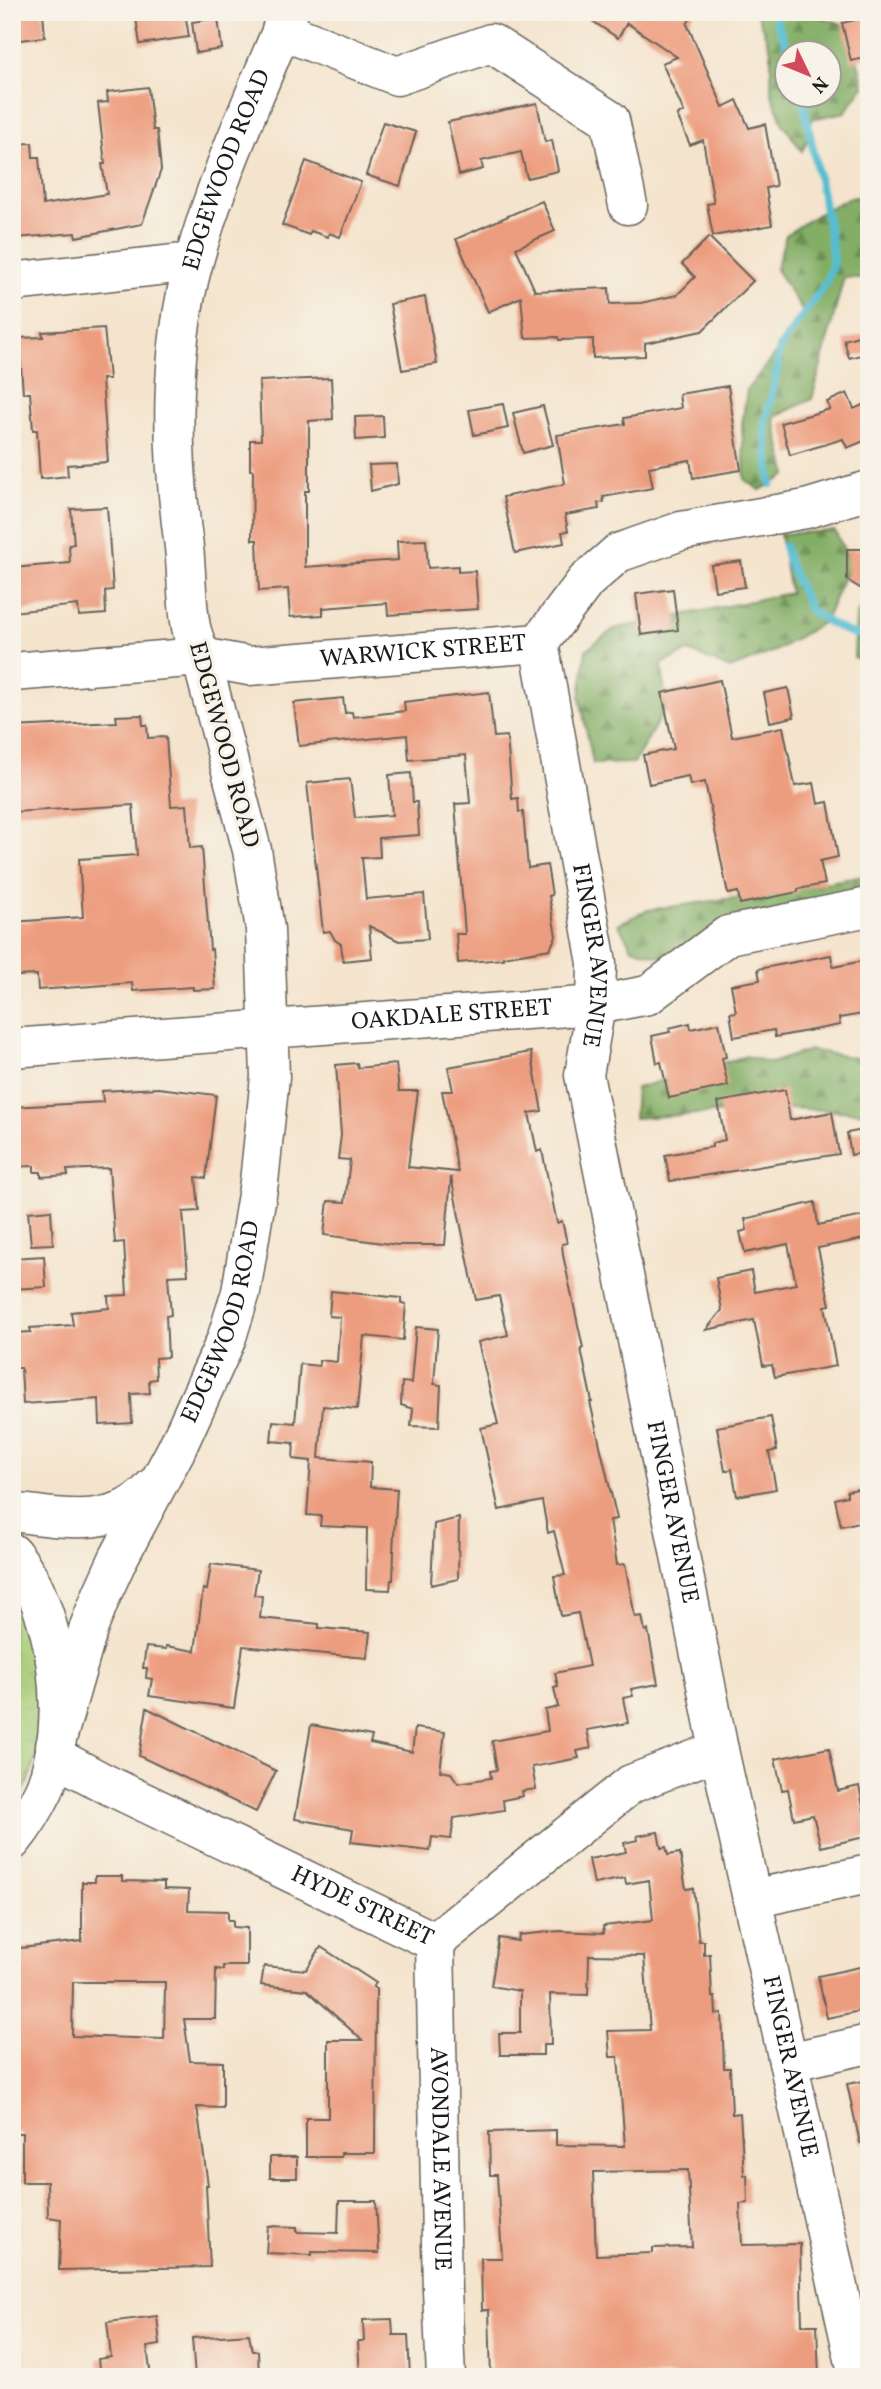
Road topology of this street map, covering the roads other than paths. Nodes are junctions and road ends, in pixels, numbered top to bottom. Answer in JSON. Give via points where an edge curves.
{"nodes":[{"id":1,"x":285,"y":21,"type":"edge"},
{"id":2,"x":628,"y":205,"type":"dead end"},
{"id":3,"x":193,"y":262,"type":"junction"},
{"id":4,"x":12,"y":282,"type":"edge"},
{"id":5,"x":869,"y":490,"type":"edge"},
{"id":6,"x":539,"y":643,"type":"junction"},
{"id":7,"x":201,"y":657,"type":"junction"},
{"id":8,"x":12,"y":672,"type":"edge"},
{"id":9,"x":869,"y":907,"type":"edge"},
{"id":10,"x":596,"y":1006,"type":"junction"},
{"id":11,"x":270,"y":1031,"type":"junction"},
{"id":12,"x":12,"y":1048,"type":"edge"},
{"id":13,"x":161,"y":1478,"type":"junction"},
{"id":14,"x":12,"y":1512,"type":"edge"},
{"id":15,"x":12,"y":1553,"type":"edge"},
{"id":16,"x":719,"y":1750,"type":"junction"},
{"id":17,"x":54,"y":1751,"type":"junction"},
{"id":18,"x":12,"y":1841,"type":"edge"},
{"id":19,"x":869,"y":1874,"type":"edge"},
{"id":20,"x":752,"y":1899,"type":"junction"},
{"id":21,"x":435,"y":1942,"type":"junction"},
{"id":22,"x":869,"y":2044,"type":"edge"},
{"id":23,"x":788,"y":2062,"type":"junction"},
{"id":24,"x":446,"y":2377,"type":"edge"},
{"id":25,"x":858,"y":2377,"type":"edge"}],
"edges":[{"from":1,"to":2,"type":"street","via":[[397,76],[491,43],[610,120]]},
{"from":1,"to":3,"type":"street","name":"EDGEWOOD ROAD"},
{"from":3,"to":4,"type":"street"},
{"from":3,"to":7,"type":"street","name":"EDGEWOOD ROAD","via":[[178,356],[174,455],[191,629]]},
{"from":5,"to":6,"type":"street","name":"WARWICK STREET","via":[[806,509],[681,531],[618,553],[586,581]]},
{"from":6,"to":7,"type":"street","name":"WARWICK STREET","via":[[249,666]]},
{"from":6,"to":10,"type":"street","name":"FINGER AVENUE","via":[[597,963]]},
{"from":7,"to":8,"type":"street","name":"WARWICK STREET"},
{"from":7,"to":11,"type":"street","name":"EDGEWOOD ROAD","via":[[260,888]]},
{"from":9,"to":10,"type":"street","name":"OAKDALE STREET","via":[[728,934],[648,995]]},
{"from":10,"to":11,"type":"street","name":"OAKDALE STREET"},
{"from":10,"to":16,"type":"street","name":"FINGER AVENUE","via":[[584,1074]]},
{"from":11,"to":12,"type":"street","name":"OAKDALE STREET"},
{"from":11,"to":13,"type":"street","name":"EDGEWOOD ROAD","via":[[265,1128],[241,1292],[203,1395]]},
{"from":13,"to":14,"type":"street","name":"EDGEWOOD ROAD","via":[[134,1505],[97,1518]]},
{"from":13,"to":17,"type":"street","name":"EDGEWOOD ROAD","via":[[89,1627]]},
{"from":15,"to":17,"type":"street","via":[[35,1590],[54,1650],[58,1688]]},
{"from":16,"to":20,"type":"street","name":"FINGER AVENUE"},
{"from":16,"to":21,"type":"street","name":"HYDE STREET","via":[[631,1784]]},
{"from":17,"to":18,"type":"street","via":[[40,1798]]},
{"from":17,"to":21,"type":"street","name":"HYDE STREET","via":[[104,1783]]},
{"from":19,"to":20,"type":"street"},
{"from":20,"to":23,"type":"street","name":"FINGER AVENUE"},
{"from":21,"to":24,"type":"street","name":"AVONDALE AVENUE"},
{"from":22,"to":23,"type":"street"},
{"from":23,"to":25,"type":"street","name":"FINGER AVENUE"}]}
